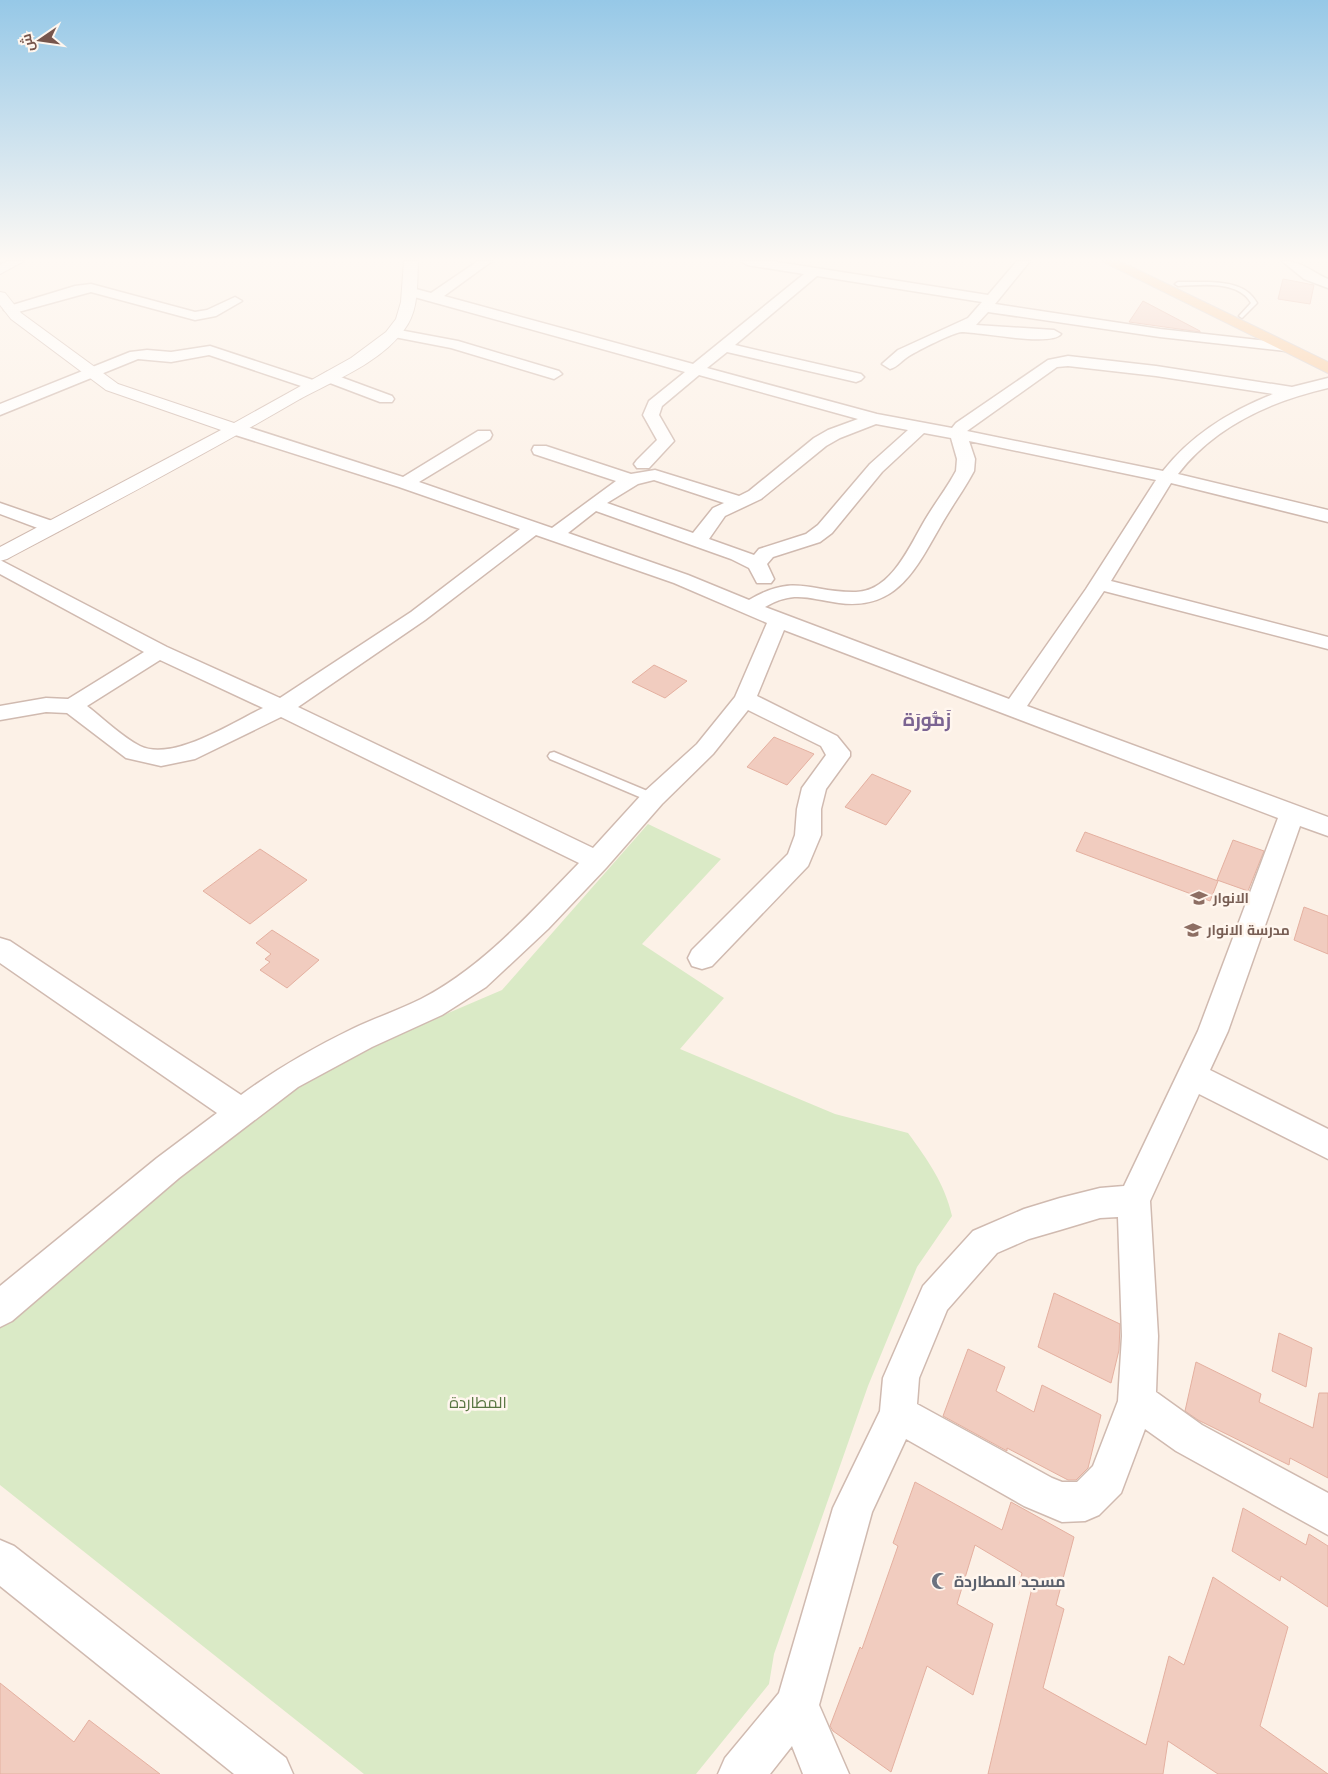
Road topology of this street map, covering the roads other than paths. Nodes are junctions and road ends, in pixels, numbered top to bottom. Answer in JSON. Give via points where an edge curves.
{"nodes":[{"id":1,"x":55,"y":344,"type":"edge"},
{"id":2,"x":379,"y":344,"type":"edge"},
{"id":3,"x":452,"y":344,"type":"edge"},
{"id":4,"x":603,"y":344,"type":"edge"},
{"id":5,"x":729,"y":344,"type":"edge"},
{"id":6,"x":923,"y":344,"type":"edge"},
{"id":7,"x":1057,"y":344,"type":"edge"},
{"id":8,"x":1253,"y":344,"type":"edge"},
{"id":9,"x":1279,"y":344,"type":"edge"},
{"id":10,"x":1300,"y":344,"type":"edge"},
{"id":11,"x":726,"y":346,"type":"junction"},
{"id":12,"x":1286,"y":347,"type":"junction"},
{"id":13,"x":1328,"y":357,"type":"edge"},
{"id":14,"x":1062,"y":361,"type":"junction"},
{"id":15,"x":890,"y":364,"type":"dead end"},
{"id":16,"x":1328,"y":368,"type":"edge"},
{"id":17,"x":698,"y":370,"type":"junction"},
{"id":18,"x":92,"y":374,"type":"junction"},
{"id":19,"x":554,"y":374,"type":"dead end"},
{"id":20,"x":856,"y":377,"type":"dead end"},
{"id":21,"x":320,"y":381,"type":"junction"},
{"id":22,"x":1328,"y":383,"type":"edge"},
{"id":23,"x":1292,"y":392,"type":"junction"},
{"id":24,"x":386,"y":399,"type":"dead end"},
{"id":25,"x":272,"y":408,"type":"junction"},
{"id":26,"x":0,"y":410,"type":"edge"},
{"id":27,"x":181,"y":411,"type":"junction"},
{"id":28,"x":875,"y":420,"type":"junction"},
{"id":29,"x":235,"y":429,"type":"junction"},
{"id":30,"x":919,"y":429,"type":"junction"},
{"id":31,"x":958,"y":433,"type":"junction"},
{"id":32,"x":484,"y":435,"type":"dead end"},
{"id":33,"x":201,"y":448,"type":"junction"},
{"id":34,"x":540,"y":450,"type":"dead end"},
{"id":35,"x":643,"y":464,"type":"dead end"},
{"id":36,"x":1167,"y":477,"type":"junction"},
{"id":37,"x":631,"y":480,"type":"junction"},
{"id":38,"x":405,"y":484,"type":"junction"},
{"id":39,"x":741,"y":502,"type":"junction"},
{"id":40,"x":595,"y":504,"type":"junction"},
{"id":41,"x":0,"y":508,"type":"edge"},
{"id":42,"x":1328,"y":516,"type":"edge"},
{"id":43,"x":51,"y":527,"type":"junction"},
{"id":44,"x":533,"y":528,"type":"junction"},
{"id":45,"x":554,"y":535,"type":"junction"},
{"id":46,"x":699,"y":541,"type":"junction"},
{"id":47,"x":724,"y":550,"type":"junction"},
{"id":48,"x":0,"y":555,"type":"edge"},
{"id":49,"x":757,"y":564,"type":"junction"},
{"id":50,"x":0,"y":566,"type":"edge"},
{"id":51,"x":681,"y":578,"type":"junction"},
{"id":52,"x":1099,"y":584,"type":"junction"},
{"id":53,"x":771,"y":594,"type":"junction"},
{"id":54,"x":750,"y":608,"type":"junction"},
{"id":55,"x":778,"y":620,"type":"junction"},
{"id":56,"x":1328,"y":643,"type":"edge"},
{"id":57,"x":159,"y":652,"type":"junction"},
{"id":58,"x":745,"y":699,"type":"junction"},
{"id":59,"x":72,"y":706,"type":"junction"},
{"id":60,"x":1015,"y":707,"type":"junction"},
{"id":61,"x":281,"y":708,"type":"junction"},
{"id":62,"x":0,"y":713,"type":"edge"},
{"id":63,"x":554,"y":756,"type":"dead end"},
{"id":64,"x":653,"y":798,"type":"junction"},
{"id":65,"x":1292,"y":814,"type":"junction"},
{"id":66,"x":1328,"y":826,"type":"edge"},
{"id":67,"x":596,"y":861,"type":"junction"},
{"id":68,"x":0,"y":949,"type":"edge"},
{"id":69,"x":702,"y":958,"type":"dead end"},
{"id":70,"x":1192,"y":1076,"type":"junction"},
{"id":71,"x":243,"y":1113,"type":"junction"},
{"id":72,"x":1328,"y":1145,"type":"edge"},
{"id":73,"x":1134,"y":1201,"type":"junction"},
{"id":74,"x":0,"y":1309,"type":"edge"},
{"id":75,"x":1136,"y":1401,"type":"junction"},
{"id":76,"x":898,"y":1414,"type":"junction"},
{"id":77,"x":1328,"y":1515,"type":"edge"},
{"id":78,"x":0,"y":1560,"type":"edge"},
{"id":79,"x":797,"y":1705,"type":"junction"},
{"id":80,"x":270,"y":1774,"type":"edge"},
{"id":81,"x":740,"y":1774,"type":"edge"},
{"id":82,"x":826,"y":1774,"type":"edge"}],
"edges":[{"from":1,"to":18,"type":"street"},
{"from":2,"to":21,"type":"street"},
{"from":3,"to":19,"type":"street"},
{"from":4,"to":17,"type":"street"},
{"from":5,"to":11,"type":"street"},
{"from":6,"to":15,"type":"street"},
{"from":7,"to":14,"type":"street"},
{"from":8,"to":12,"type":"street"},
{"from":9,"to":12,"type":"main road"},
{"from":10,"to":13,"type":"main road"},
{"from":11,"to":17,"type":"street"},
{"from":11,"to":20,"type":"street"},
{"from":12,"to":16,"type":"main road"},
{"from":14,"to":23,"type":"street","via":[[1165,372]]},
{"from":14,"to":31,"type":"street","via":[[1054,363],[966,422]]},
{"from":17,"to":28,"type":"street"},
{"from":17,"to":35,"type":"street","via":[[655,404],[651,415],[666,441]]},
{"from":18,"to":21,"type":"street","via":[[141,353],[171,357],[204,349]]},
{"from":18,"to":26,"type":"street"},
{"from":18,"to":27,"type":"street","via":[[112,387]]},
{"from":21,"to":24,"type":"street"},
{"from":21,"to":25,"type":"street"},
{"from":22,"to":23,"type":"street"},
{"from":23,"to":36,"type":"street","via":[[1222,425],[1183,458]]},
{"from":25,"to":27,"type":"street","via":[[227,415]]},
{"from":25,"to":29,"type":"street"},
{"from":27,"to":29,"type":"street"},
{"from":27,"to":33,"type":"street","via":[[198,422]]},
{"from":28,"to":30,"type":"street"},
{"from":28,"to":39,"type":"street","via":[[820,442],[765,488]]},
{"from":29,"to":33,"type":"street"},
{"from":29,"to":38,"type":"street"},
{"from":30,"to":31,"type":"street"},
{"from":30,"to":49,"type":"street","via":[[876,468],[825,529],[813,538],[766,553]]},
{"from":31,"to":36,"type":"street"},
{"from":31,"to":53,"type":"street","via":[[966,459],[965,471],[904,571],[884,589],[859,598],[799,589]]},
{"from":32,"to":38,"type":"street"},
{"from":33,"to":43,"type":"street"},
{"from":34,"to":37,"type":"street"},
{"from":36,"to":42,"type":"street"},
{"from":36,"to":52,"type":"street"},
{"from":37,"to":39,"type":"street","via":[[644,474],[655,474]]},
{"from":37,"to":40,"type":"street"},
{"from":38,"to":44,"type":"street"},
{"from":39,"to":46,"type":"street","via":[[719,512]]},
{"from":40,"to":45,"type":"street"},
{"from":40,"to":46,"type":"street"},
{"from":41,"to":43,"type":"street"},
{"from":43,"to":48,"type":"street"},
{"from":44,"to":45,"type":"street"},
{"from":44,"to":61,"type":"street","via":[[418,616]]},
{"from":45,"to":51,"type":"street"},
{"from":46,"to":47,"type":"street"},
{"from":47,"to":49,"type":"street"},
{"from":47,"to":51,"type":"street"},
{"from":49,"to":53,"type":"street"},
{"from":50,"to":57,"type":"street"},
{"from":51,"to":54,"type":"street"},
{"from":52,"to":56,"type":"street"},
{"from":52,"to":60,"type":"street"},
{"from":53,"to":54,"type":"street"},
{"from":54,"to":55,"type":"street"},
{"from":55,"to":58,"type":"street"},
{"from":55,"to":60,"type":"street"},
{"from":57,"to":59,"type":"street"},
{"from":57,"to":61,"type":"street"},
{"from":58,"to":64,"type":"street","via":[[705,749]]},
{"from":58,"to":69,"type":"street","via":[[829,741],[838,756],[814,788],[808,835],[799,859]]},
{"from":59,"to":61,"type":"street","via":[[134,753],[162,758],[187,754]]},
{"from":59,"to":62,"type":"street","via":[[46,705]]},
{"from":60,"to":65,"type":"street"},
{"from":61,"to":67,"type":"street"},
{"from":63,"to":64,"type":"lane"},
{"from":64,"to":67,"type":"street"},
{"from":65,"to":66,"type":"street"},
{"from":65,"to":70,"type":"street","via":[[1212,1031]]},
{"from":67,"to":71,"type":"street","via":[[538,922],[476,978],[432,1007],[362,1038],[287,1078]]},
{"from":68,"to":71,"type":"street"},
{"from":70,"to":72,"type":"street"},
{"from":70,"to":73,"type":"street"},
{"from":71,"to":74,"type":"street","via":[[168,1168]]},
{"from":73,"to":75,"type":"street","via":[[1140,1336]]},
{"from":73,"to":76,"type":"street","via":[[1100,1203],[1060,1214],[985,1242],[935,1298],[901,1378]]},
{"from":75,"to":76,"type":"street","via":[[1106,1479],[1085,1501],[1070,1502],[1038,1492]]},
{"from":75,"to":77,"type":"street","via":[[1189,1438]]},
{"from":76,"to":79,"type":"street","via":[[853,1508]]},
{"from":78,"to":80,"type":"street"},
{"from":79,"to":81,"type":"street"},
{"from":79,"to":82,"type":"street"}]}
